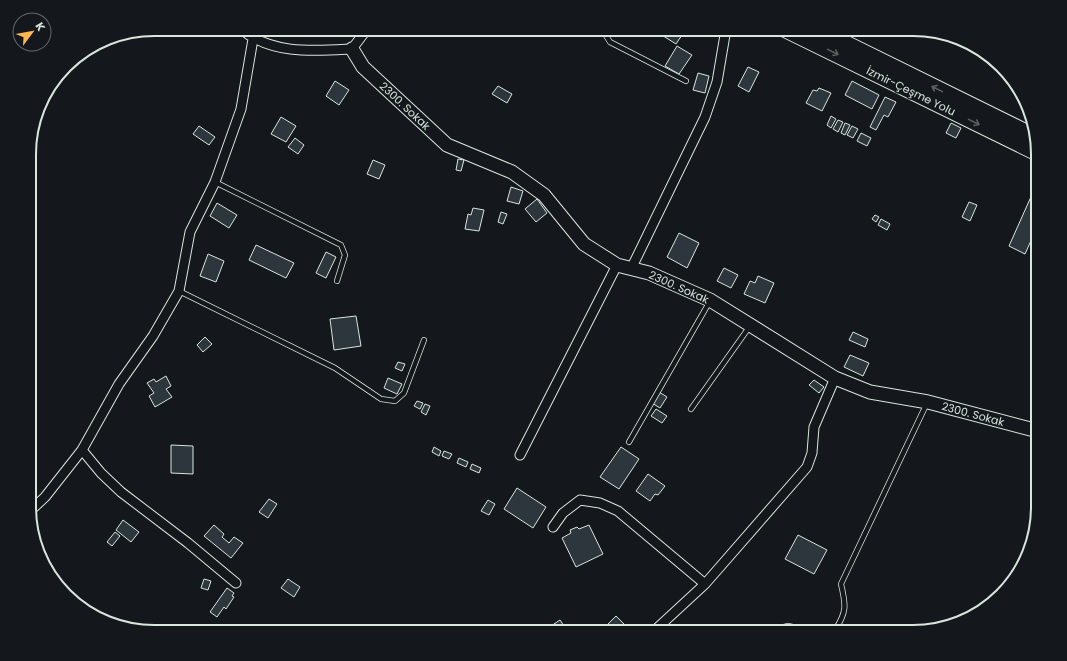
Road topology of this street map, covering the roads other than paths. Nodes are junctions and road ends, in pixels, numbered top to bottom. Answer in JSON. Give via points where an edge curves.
{"nodes":[{"id":1,"x":249,"y":36,"type":"edge"},
{"id":2,"x":362,"y":36,"type":"edge"},
{"id":3,"x":606,"y":36,"type":"edge"},
{"id":4,"x":725,"y":36,"type":"edge"},
{"id":5,"x":799,"y":36,"type":"edge"},
{"id":6,"x":830,"y":36,"type":"edge"},
{"id":7,"x":253,"y":39,"type":"junction"},
{"id":8,"x":352,"y":49,"type":"junction"},
{"id":9,"x":686,"y":81,"type":"dead end"},
{"id":10,"x":1029,"y":134,"type":"edge"},
{"id":11,"x":1031,"y":150,"type":"edge"},
{"id":12,"x":215,"y":182,"type":"junction"},
{"id":13,"x":617,"y":266,"type":"junction"},
{"id":14,"x":631,"y":269,"type":"junction"},
{"id":15,"x":337,"y":281,"type":"dead end"},
{"id":16,"x":179,"y":291,"type":"junction"},
{"id":17,"x":710,"y":300,"type":"junction"},
{"id":18,"x":750,"y":325,"type":"junction"},
{"id":19,"x":424,"y":340,"type":"dead end"},
{"id":20,"x":835,"y":378,"type":"junction"},
{"id":21,"x":928,"y":402,"type":"junction"},
{"id":22,"x":691,"y":409,"type":"dead end"},
{"id":23,"x":1031,"y":429,"type":"edge"},
{"id":24,"x":629,"y":442,"type":"dead end"},
{"id":25,"x":82,"y":450,"type":"junction"},
{"id":26,"x":520,"y":455,"type":"dead end"},
{"id":27,"x":36,"y":505,"type":"edge"},
{"id":28,"x":553,"y":527,"type":"dead end"},
{"id":29,"x":236,"y":583,"type":"dead end"},
{"id":30,"x":705,"y":584,"type":"junction"},
{"id":31,"x":661,"y":625,"type":"edge"},
{"id":32,"x":838,"y":625,"type":"edge"}],
"edges":[{"from":1,"to":7,"type":"street"},
{"from":2,"to":8,"type":"street"},
{"from":3,"to":9,"type":"lane","via":[[610,42]]},
{"from":4,"to":14,"type":"street","via":[[717,82],[705,117]]},
{"from":5,"to":11,"type":"highway","name":"İzmir-Çeşme Yolu","one_way":true},
{"from":10,"to":6,"type":"highway","name":"İzmir-Çeşme Yolu","one_way":true},
{"from":7,"to":8,"type":"street","via":[[294,51]]},
{"from":7,"to":12,"type":"street","via":[[241,110]]},
{"from":8,"to":13,"type":"street","name":"2300. Sokak","via":[[363,67],[448,145],[512,172],[544,195],[584,244]]},
{"from":12,"to":15,"type":"lane","via":[[341,245],[345,255]]},
{"from":12,"to":16,"type":"street","via":[[190,232]]},
{"from":13,"to":14,"type":"street","name":"2300. Sokak"},
{"from":13,"to":26,"type":"street"},
{"from":14,"to":17,"type":"street","name":"2300. Sokak","via":[[649,273]]},
{"from":16,"to":19,"type":"lane","via":[[335,368],[381,398],[395,401],[404,393]]},
{"from":16,"to":25,"type":"street","via":[[153,336],[119,384]]},
{"from":17,"to":18,"type":"street","name":"2300. Sokak"},
{"from":17,"to":24,"type":"lane"},
{"from":18,"to":20,"type":"street","name":"2300. Sokak"},
{"from":18,"to":22,"type":"lane"},
{"from":20,"to":21,"type":"street","name":"2300. Sokak","via":[[870,392]]},
{"from":20,"to":30,"type":"street","via":[[814,427],[812,453],[807,467]]},
{"from":21,"to":23,"type":"street","name":"2300. Sokak"},
{"from":21,"to":32,"type":"lane","via":[[841,584],[846,602],[844,617]]},
{"from":25,"to":27,"type":"street"},
{"from":25,"to":29,"type":"street","via":[[100,473],[121,492]]},
{"from":28,"to":30,"type":"street","via":[[563,513],[580,500],[600,503],[618,511]]},
{"from":30,"to":31,"type":"street"}]}
